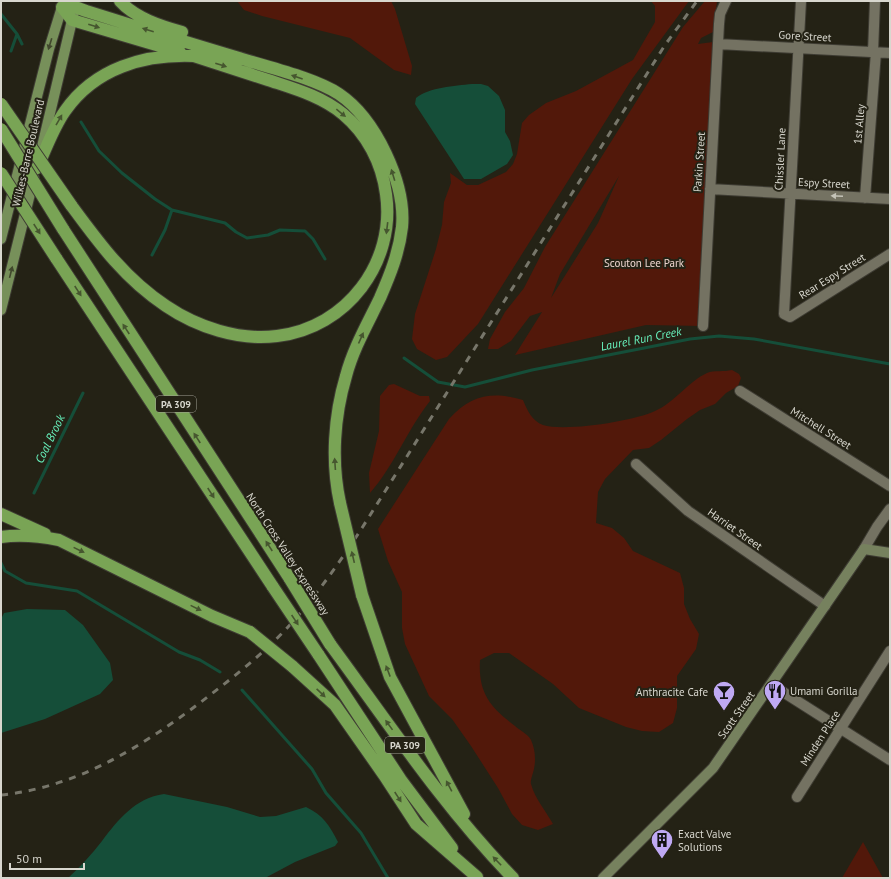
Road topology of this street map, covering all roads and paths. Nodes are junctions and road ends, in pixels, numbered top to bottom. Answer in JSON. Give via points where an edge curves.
{"nodes":[{"id":1,"x":120,"y":1,"type":"edge"},
{"id":2,"x":726,"y":1,"type":"edge"},
{"id":3,"x":801,"y":1,"type":"edge"},
{"id":4,"x":875,"y":1,"type":"edge"},
{"id":5,"x":63,"y":4,"type":"edge"},
{"id":6,"x":76,"y":4,"type":"edge"},
{"id":7,"x":72,"y":20,"type":"junction"},
{"id":8,"x":718,"y":44,"type":"junction"},
{"id":9,"x":798,"y":48,"type":"junction"},
{"id":10,"x":875,"y":52,"type":"junction"},
{"id":11,"x":890,"y":53,"type":"edge"},
{"id":12,"x":194,"y":56,"type":"junction"},
{"id":13,"x":265,"y":66,"type":"junction"},
{"id":14,"x":1,"y":104,"type":"edge"},
{"id":15,"x":1,"y":129,"type":"edge"},
{"id":16,"x":37,"y":168,"type":"junction"},
{"id":17,"x":1,"y":173,"type":"edge"},
{"id":18,"x":710,"y":189,"type":"junction"},
{"id":19,"x":790,"y":193,"type":"junction"},
{"id":20,"x":865,"y":198,"type":"junction"},
{"id":21,"x":890,"y":199,"type":"edge"},
{"id":22,"x":1,"y":239,"type":"edge"},
{"id":23,"x":890,"y":254,"type":"edge"},
{"id":24,"x":1,"y":310,"type":"edge"},
{"id":25,"x":787,"y":317,"type":"joint"},
{"id":26,"x":703,"y":326,"type":"dead end"},
{"id":27,"x":740,"y":391,"type":"dead end"},
{"id":28,"x":636,"y":464,"type":"dead end"},
{"id":29,"x":890,"y":486,"type":"edge"},
{"id":30,"x":890,"y":509,"type":"edge"},
{"id":31,"x":1,"y":514,"type":"edge"},
{"id":32,"x":1,"y":537,"type":"edge"},
{"id":33,"x":59,"y":540,"type":"junction"},
{"id":34,"x":864,"y":549,"type":"junction"},
{"id":35,"x":889,"y":554,"type":"edge"},
{"id":36,"x":825,"y":606,"type":"junction"},
{"id":37,"x":889,"y":656,"type":"edge"},
{"id":38,"x":772,"y":685,"type":"junction"},
{"id":39,"x":840,"y":728,"type":"junction"},
{"id":40,"x":890,"y":760,"type":"edge"},
{"id":41,"x":797,"y":797,"type":"dead end"},
{"id":42,"x":481,"y":845,"type":"junction"},
{"id":43,"x":478,"y":878,"type":"edge"},
{"id":44,"x":513,"y":878,"type":"edge"},
{"id":45,"x":603,"y":878,"type":"edge"}],
"edges":[{"from":1,"to":13,"type":"highway","via":[[145,18],[243,51]]},
{"from":2,"to":8,"type":"street","name":"Parkin Street","via":[[720,14]]},
{"from":3,"to":9,"type":"street","name":"Chissler Lane"},
{"from":4,"to":10,"type":"street","name":"1st Alley"},
{"from":5,"to":6,"type":"highway"},
{"from":5,"to":7,"type":"highway"},
{"from":5,"to":22,"type":"main road","name":"Wilkes-Barre Boulevard","one_way":true,"via":[[49,49]]},
{"from":6,"to":7,"type":"main road","name":"Wilkes-Barre Boulevard"},
{"from":13,"to":6,"type":"highway","one_way":true},
{"from":7,"to":12,"type":"highway","one_way":true},
{"from":7,"to":16,"type":"main road","name":"Wilkes-Barre Boulevard"},
{"from":8,"to":9,"type":"street","name":"Gore Street"},
{"from":8,"to":18,"type":"street","name":"Parkin Street"},
{"from":9,"to":10,"type":"street","name":"Gore Street"},
{"from":9,"to":19,"type":"street","name":"Chissler Lane"},
{"from":10,"to":11,"type":"street","name":"Gore Street"},
{"from":10,"to":20,"type":"street","name":"1st Alley"},
{"from":12,"to":14,"type":"highway","one_way":true,"bridge":true,"via":[[315,97],[343,114],[365,138],[383,174],[388,227],[376,265],[352,299],[328,318],[298,332],[257,337],[225,332],[167,307],[137,284],[110,257]]},
{"from":16,"to":12,"type":"highway","one_way":true,"via":[[64,112],[78,95],[97,80],[115,69],[142,59],[174,55]]},
{"from":42,"to":13,"type":"highway","one_way":true,"bridge":true,"via":[[390,677],[362,595],[340,502],[335,454],[340,403],[350,364],[397,254],[402,226],[401,203],[388,159],[375,135],[355,108],[325,87]]},
{"from":42,"to":15,"type":"highway","name":"North Cross Valley Expressway","number":"PA 309","one_way":true,"bridge":true,"via":[[330,644]]},
{"from":24,"to":16,"type":"main road","name":"Wilkes-Barre Boulevard","one_way":true},
{"from":17,"to":43,"type":"highway","number":"PA 309","one_way":true,"bridge":true,"via":[[401,780],[451,847]]},
{"from":18,"to":19,"type":"street","name":"Espy Street"},
{"from":18,"to":26,"type":"street","name":"Parkin Street"},
{"from":20,"to":19,"type":"street","name":"Espy Street","one_way":true},
{"from":19,"to":25,"type":"street","name":"Chissler Lane","via":[[784,307],[784,314]]},
{"from":20,"to":21,"type":"street","name":"Espy Street"},
{"from":23,"to":25,"type":"street","name":"Rear Espy Street"},
{"from":27,"to":29,"type":"street","name":"Mitchell Street"},
{"from":28,"to":36,"type":"street","name":"Harriet Street","via":[[688,511]]},
{"from":30,"to":34,"type":"street"},
{"from":31,"to":33,"type":"highway"},
{"from":32,"to":33,"type":"highway","via":[[30,536]]},
{"from":33,"to":43,"type":"highway","one_way":true,"bridge":true,"via":[[212,616],[250,632],[335,706],[416,824]]},
{"from":34,"to":35,"type":"street"},
{"from":34,"to":36,"type":"street","name":"Scott Street"},
{"from":36,"to":38,"type":"street","name":"Scott Street"},
{"from":37,"to":39,"type":"street","name":"Minden Place"},
{"from":38,"to":39,"type":"street"},
{"from":38,"to":45,"type":"street","name":"Scott Street","via":[[713,768]]},
{"from":39,"to":40,"type":"street"},
{"from":39,"to":41,"type":"street","name":"Minden Place"},
{"from":44,"to":42,"type":"highway","name":"North Cross Valley Expressway","number":"PA 309","one_way":true}]}
